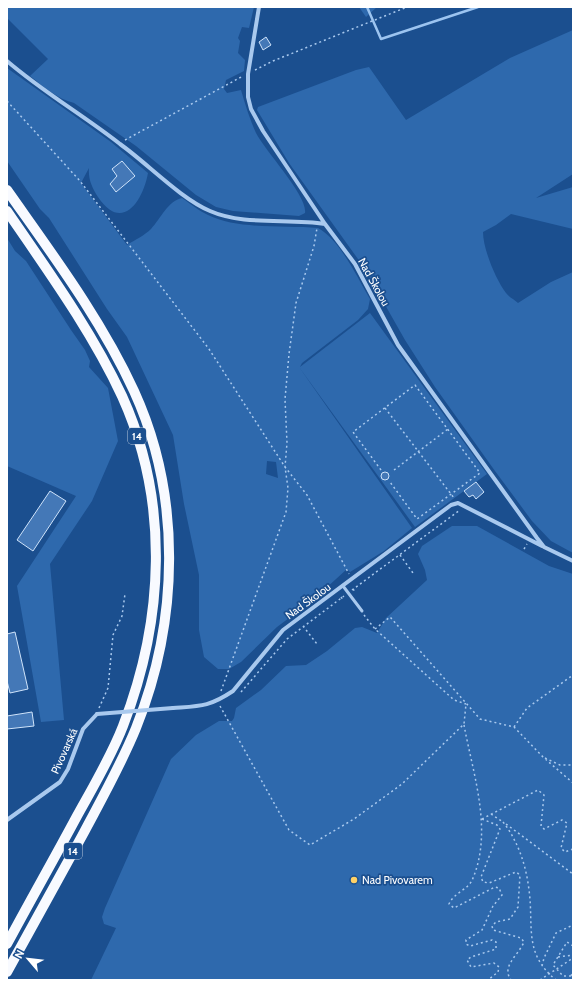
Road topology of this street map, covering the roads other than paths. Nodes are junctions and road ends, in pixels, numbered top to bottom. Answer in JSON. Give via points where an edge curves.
{"nodes":[{"id":1,"x":259,"y":7,"type":"edge"},
{"id":2,"x":7,"y":61,"type":"edge"},
{"id":3,"x":7,"y":190,"type":"edge"},
{"id":4,"x":7,"y":211,"type":"edge"},
{"id":5,"x":325,"y":224,"type":"junction"},
{"id":6,"x":544,"y":547,"type":"junction"},
{"id":7,"x":573,"y":561,"type":"edge"},
{"id":8,"x":343,"y":586,"type":"junction"},
{"id":9,"x":362,"y":611,"type":"road end"},
{"id":10,"x":97,"y":714,"type":"joint"},
{"id":11,"x":7,"y":820,"type":"edge"},
{"id":12,"x":7,"y":944,"type":"edge"},
{"id":13,"x":7,"y":972,"type":"edge"}],
"edges":[{"from":1,"to":5,"type":"street","name":"Nad Školou","via":[[248,74],[251,109]]},
{"from":2,"to":5,"type":"street","via":[[32,82],[119,143],[191,200],[211,211],[233,217]]},
{"from":3,"to":13,"type":"highway","number":"14","via":[[91,312],[134,391],[160,469],[169,552],[169,588],[159,656],[136,728],[99,804]]},
{"from":4,"to":12,"type":"highway","number":"14","via":[[80,319],[123,399],[137,436],[151,487],[157,551],[156,594],[150,634],[135,693],[101,772]]},
{"from":5,"to":6,"type":"street","name":"Nad Školou","via":[[355,264],[398,345]]},
{"from":6,"to":7,"type":"street","name":"Nad Školou"},
{"from":6,"to":8,"type":"street","name":"Nad Školou","via":[[458,503],[443,510]]},
{"from":8,"to":9,"type":"lane"},
{"from":8,"to":10,"type":"street","name":"Nad Školou","bridge":true,"via":[[283,630],[233,691],[217,702],[202,706]]},
{"from":10,"to":11,"type":"street","name":"Pivovarská","via":[[83,729],[68,769],[60,782]]}]}
